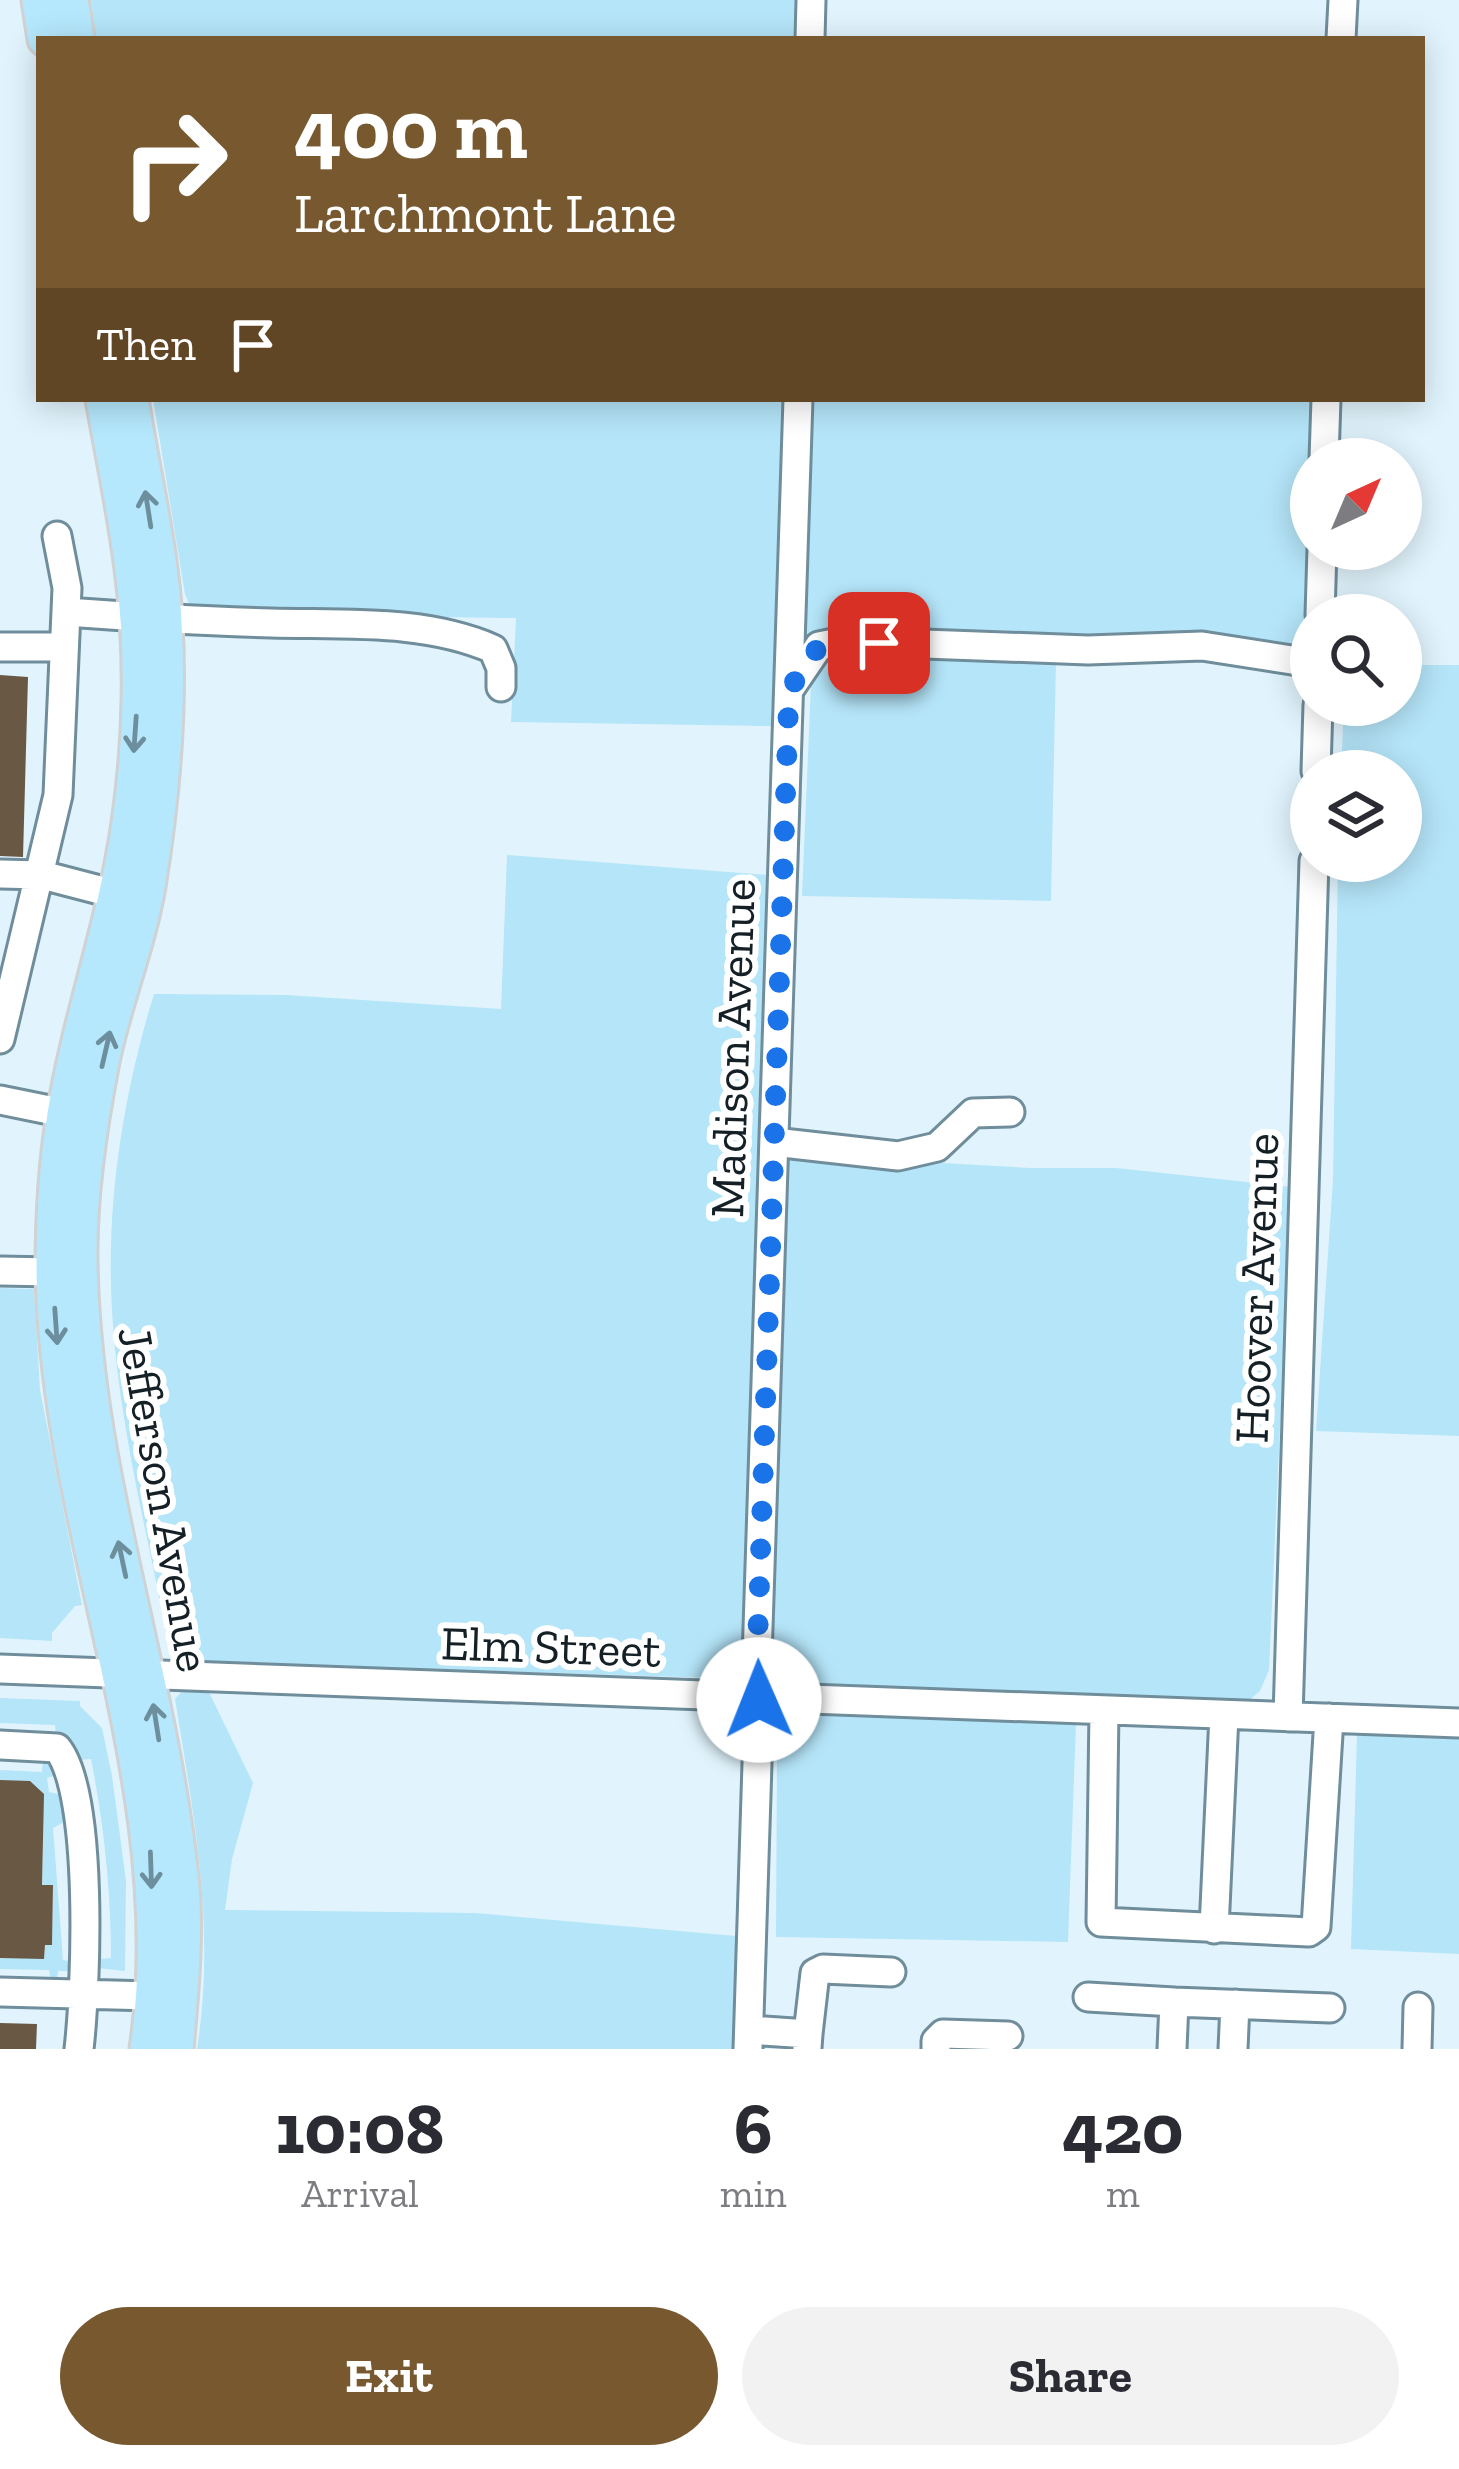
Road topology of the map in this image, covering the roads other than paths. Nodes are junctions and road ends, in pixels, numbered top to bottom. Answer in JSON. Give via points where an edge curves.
{"nodes":[{"id":1,"x":39,"y":0,"type":"edge"},
{"id":2,"x":71,"y":0,"type":"edge"},
{"id":3,"x":811,"y":0,"type":"edge"},
{"id":4,"x":45,"y":36,"type":"edge"},
{"id":5,"x":77,"y":36,"type":"edge"},
{"id":6,"x":810,"y":36,"type":"edge"},
{"id":7,"x":104,"y":402,"type":"edge"},
{"id":8,"x":131,"y":402,"type":"edge"},
{"id":9,"x":798,"y":402,"type":"edge"},
{"id":10,"x":1326,"y":402,"type":"edge"},
{"id":11,"x":1325,"y":438,"type":"edge"},
{"id":12,"x":57,"y":536,"type":"dead end"},
{"id":13,"x":66,"y":612,"type":"junction"},
{"id":14,"x":151,"y":619,"type":"junction"},
{"id":15,"x":0,"y":647,"type":"edge"},
{"id":16,"x":64,"y":647,"type":"junction"},
{"id":17,"x":1290,"y":660,"type":"edge"},
{"id":18,"x":501,"y":687,"type":"dead end"},
{"id":19,"x":789,"y":690,"type":"junction"},
{"id":20,"x":0,"y":874,"type":"edge"},
{"id":21,"x":42,"y":874,"type":"junction"},
{"id":22,"x":1313,"y":882,"type":"edge"},
{"id":23,"x":115,"y":894,"type":"junction"},
{"id":24,"x":0,"y":1040,"type":"edge"},
{"id":25,"x":0,"y":1100,"type":"edge"},
{"id":26,"x":1010,"y":1112,"type":"dead end"},
{"id":27,"x":64,"y":1113,"type":"junction"},
{"id":28,"x":774,"y":1142,"type":"junction"},
{"id":29,"x":80,"y":1250,"type":"junction"},
{"id":30,"x":0,"y":1271,"type":"edge"},
{"id":31,"x":53,"y":1272,"type":"junction"},
{"id":32,"x":0,"y":1670,"type":"edge"},
{"id":33,"x":132,"y":1673,"type":"junction"},
{"id":34,"x":759,"y":1700,"type":"junction"},
{"id":35,"x":1104,"y":1711,"type":"junction"},
{"id":36,"x":1224,"y":1715,"type":"junction"},
{"id":37,"x":1288,"y":1717,"type":"junction"},
{"id":38,"x":1329,"y":1718,"type":"junction"},
{"id":39,"x":1459,"y":1723,"type":"edge"},
{"id":40,"x":0,"y":1745,"type":"edge"},
{"id":41,"x":1214,"y":1929,"type":"junction"},
{"id":42,"x":891,"y":1972,"type":"dead end"},
{"id":43,"x":0,"y":1992,"type":"edge"},
{"id":44,"x":83,"y":1994,"type":"junction"},
{"id":45,"x":152,"y":1996,"type":"junction"},
{"id":46,"x":1088,"y":1996,"type":"dead end"},
{"id":47,"x":1174,"y":2002,"type":"junction"},
{"id":48,"x":1235,"y":2004,"type":"junction"},
{"id":49,"x":1418,"y":2006,"type":"dead end"},
{"id":50,"x":1330,"y":2008,"type":"dead end"},
{"id":51,"x":1009,"y":2036,"type":"dead end"},
{"id":52,"x":748,"y":2039,"type":"edge"},
{"id":53,"x":808,"y":2041,"type":"edge"},
{"id":54,"x":79,"y":2049,"type":"edge"},
{"id":55,"x":147,"y":2049,"type":"edge"},
{"id":56,"x":176,"y":2049,"type":"edge"},
{"id":57,"x":935,"y":2049,"type":"edge"},
{"id":58,"x":1172,"y":2049,"type":"edge"},
{"id":59,"x":1233,"y":2049,"type":"edge"},
{"id":60,"x":1417,"y":2049,"type":"edge"}],
"edges":[{"from":1,"to":4,"type":"main road"},
{"from":2,"to":5,"type":"main road"},
{"from":3,"to":6,"type":"street"},
{"from":7,"to":14,"type":"main road","name":"Jefferson Avenue","via":[[133,571]]},
{"from":14,"to":8,"type":"main road","name":"Jefferson Avenue","one_way":true},
{"from":9,"to":19,"type":"street","name":"Madison Avenue"},
{"from":10,"to":11,"type":"street"},
{"from":12,"to":13,"type":"street"},
{"from":13,"to":14,"type":"street"},
{"from":13,"to":16,"type":"street"},
{"from":14,"to":18,"type":"street","via":[[395,627],[465,638],[493,649]]},
{"from":14,"to":23,"type":"main road","name":"Jefferson Avenue","one_way":true},
{"from":29,"to":14,"type":"main road","name":"Jefferson Avenue","one_way":true,"via":[[102,1060],[152,853],[166,720]]},
{"from":15,"to":16,"type":"street"},
{"from":16,"to":21,"type":"street","via":[[58,795]]},
{"from":17,"to":19,"type":"street","via":[[1202,646],[844,641],[819,646]]},
{"from":19,"to":28,"type":"street","name":"Madison Avenue"},
{"from":20,"to":21,"type":"street"},
{"from":21,"to":23,"type":"street"},
{"from":21,"to":24,"type":"street"},
{"from":22,"to":37,"type":"street","name":"Hoover Avenue"},
{"from":23,"to":27,"type":"main road","name":"Jefferson Avenue"},
{"from":25,"to":27,"type":"street"},
{"from":26,"to":28,"type":"street","via":[[974,1113],[937,1148],[898,1156]]},
{"from":27,"to":29,"type":"main road","via":[[74,1120],[71,1204]]},
{"from":27,"to":31,"type":"main road","name":"Jefferson Avenue"},
{"from":28,"to":34,"type":"street","name":"Madison Avenue"},
{"from":33,"to":29,"type":"main road","name":"Jefferson Avenue","one_way":true,"via":[[82,1322]]},
{"from":30,"to":31,"type":"street"},
{"from":31,"to":33,"type":"main road","name":"Jefferson Avenue","one_way":true,"via":[[74,1462]]},
{"from":32,"to":33,"type":"street","name":"Elm Street"},
{"from":33,"to":34,"type":"street","name":"Elm Street"},
{"from":33,"to":45,"type":"main road","name":"Jefferson Avenue","one_way":true,"via":[[150,1846]]},
{"from":56,"to":33,"type":"main road","name":"Jefferson Avenue","one_way":true,"via":[[181,1880]]},
{"from":34,"to":35,"type":"street","name":"Elm Street"},
{"from":34,"to":52,"type":"street","name":"Madison Avenue"},
{"from":35,"to":36,"type":"street","name":"Elm Street"},
{"from":35,"to":41,"type":"street","via":[[1099,1917],[1106,1924]]},
{"from":36,"to":37,"type":"street","name":"Elm Street"},
{"from":36,"to":41,"type":"street"},
{"from":37,"to":38,"type":"street","name":"Elm Street"},
{"from":38,"to":39,"type":"street","name":"Elm Street"},
{"from":38,"to":41,"type":"street","via":[[1316,1928]]},
{"from":40,"to":44,"type":"street","via":[[57,1748],[68,1761],[82,1858]]},
{"from":42,"to":53,"type":"street","via":[[815,1973]]},
{"from":43,"to":44,"type":"street"},
{"from":44,"to":45,"type":"street"},
{"from":44,"to":54,"type":"street"},
{"from":45,"to":55,"type":"main road","name":"Jefferson Avenue"},
{"from":46,"to":47,"type":"street"},
{"from":47,"to":48,"type":"street"},
{"from":47,"to":58,"type":"street"},
{"from":48,"to":50,"type":"street"},
{"from":48,"to":59,"type":"street"},
{"from":49,"to":60,"type":"street"},
{"from":51,"to":57,"type":"street","via":[[943,2034]]},
{"from":52,"to":53,"type":"street"}]}
